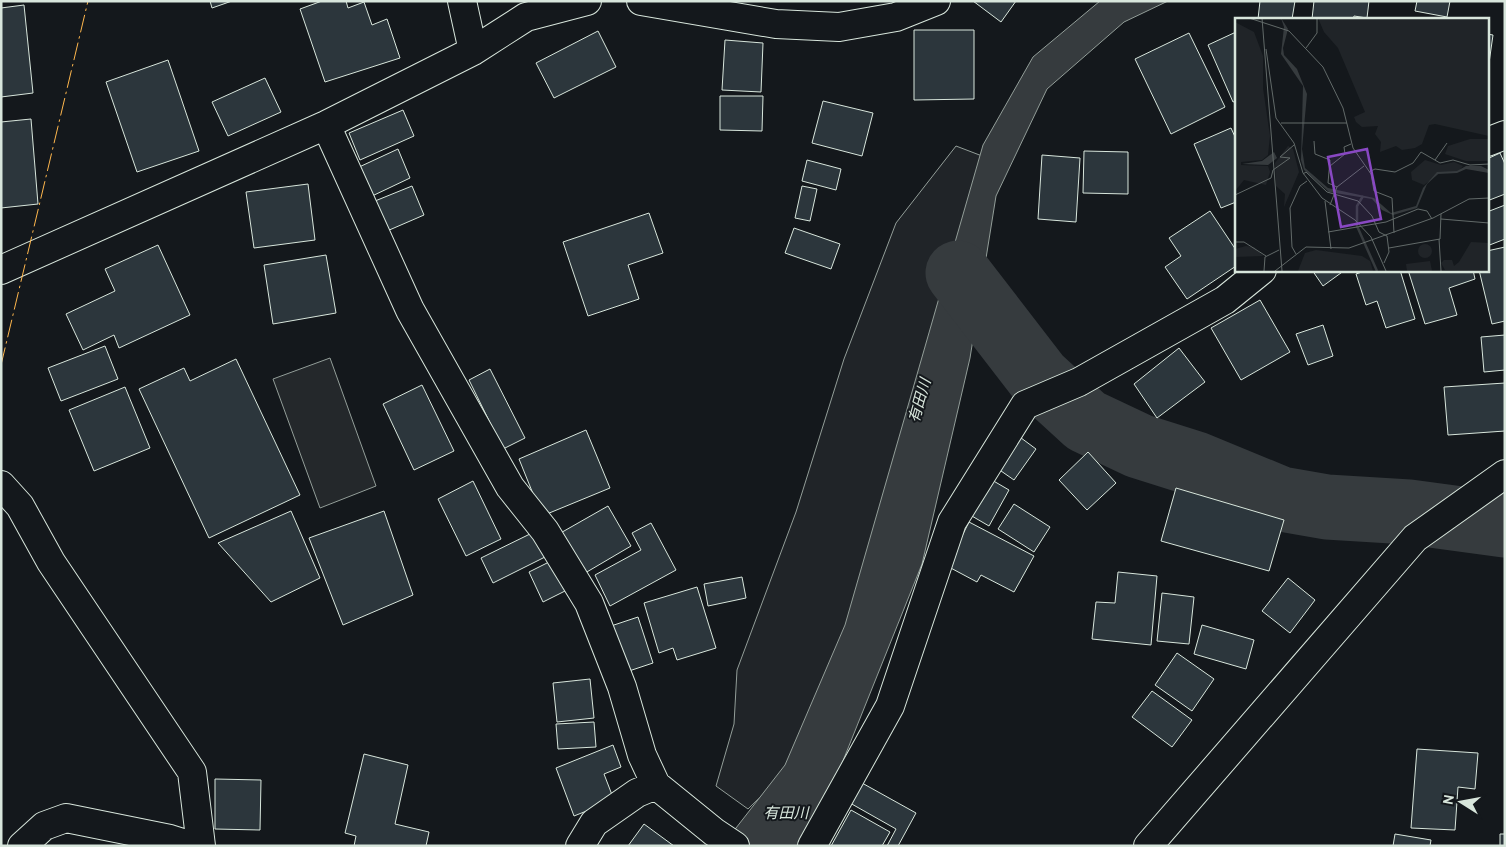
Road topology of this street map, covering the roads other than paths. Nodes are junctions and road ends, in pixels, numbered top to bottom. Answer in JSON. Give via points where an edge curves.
{"nodes":[{"id":1,"x":462,"y":1,"type":"edge"},
{"id":2,"x":587,"y":1,"type":"edge"},
{"id":3,"x":641,"y":1,"type":"edge"},
{"id":4,"x":936,"y":1,"type":"edge"},
{"id":5,"x":473,"y":51,"type":"junction"},
{"id":6,"x":326,"y":125,"type":"junction"},
{"id":7,"x":1505,"y":135,"type":"edge"},
{"id":8,"x":1488,"y":142,"type":"edge"},
{"id":9,"x":1,"y":270,"type":"edge"},
{"id":10,"x":1261,"y":271,"type":"edge"},
{"id":11,"x":1500,"y":477,"type":"edge"},
{"id":12,"x":1,"y":485,"type":"edge"},
{"id":13,"x":656,"y":785,"type":"junction"},
{"id":14,"x":725,"y":839,"type":"edge"},
{"id":15,"x":22,"y":846,"type":"edge"},
{"id":16,"x":192,"y":846,"type":"edge"},
{"id":17,"x":201,"y":846,"type":"edge"},
{"id":18,"x":580,"y":846,"type":"edge"},
{"id":19,"x":812,"y":846,"type":"edge"},
{"id":20,"x":1148,"y":846,"type":"edge"}],
"edges":[{"from":1,"to":5,"type":"street"},
{"from":2,"to":5,"type":"street","via":[[526,17]]},
{"from":3,"to":4,"type":"street","via":[[776,24],[839,27],[896,17]]},
{"from":5,"to":6,"type":"street"},
{"from":6,"to":9,"type":"street"},
{"from":6,"to":13,"type":"street","via":[[410,310],[510,487],[545,532],[589,603],[622,687],[642,756]]},
{"from":7,"to":8,"type":"street"},
{"from":10,"to":19,"type":"street","via":[[1225,300],[1079,382],[1025,405],[952,522],[890,706]]},
{"from":11,"to":20,"type":"street","via":[[1415,538]]},
{"from":12,"to":17,"type":"street","via":[[20,506],[51,562],[192,772]]},
{"from":13,"to":14,"type":"street"},
{"from":13,"to":18,"type":"street","via":[[637,793],[594,823]]},
{"from":15,"to":16,"type":"street","via":[[44,826],[66,818]]}]}
